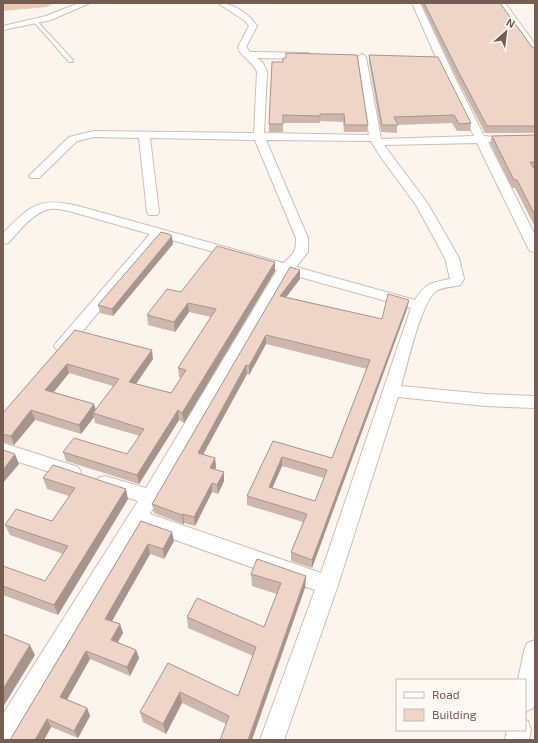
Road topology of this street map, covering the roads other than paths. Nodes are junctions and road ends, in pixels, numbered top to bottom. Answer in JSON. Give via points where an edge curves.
{"nodes":[{"id":1,"x":47,"y":3,"type":"edge"},
{"id":2,"x":86,"y":3,"type":"edge"},
{"id":3,"x":222,"y":3,"type":"edge"},
{"id":4,"x":416,"y":3,"type":"edge"},
{"id":5,"x":500,"y":3,"type":"edge"},
{"id":6,"x":3,"y":7,"type":"edge"},
{"id":7,"x":35,"y":21,"type":"junction"},
{"id":8,"x":3,"y":28,"type":"edge"},
{"id":9,"x":535,"y":50,"type":"edge"},
{"id":10,"x":248,"y":55,"type":"junction"},
{"id":11,"x":316,"y":56,"type":"edge"},
{"id":12,"x":362,"y":57,"type":"dead end"},
{"id":13,"x":71,"y":61,"type":"dead end"},
{"id":14,"x":144,"y":135,"type":"junction"},
{"id":15,"x":259,"y":135,"type":"junction"},
{"id":16,"x":504,"y":138,"type":"edge"},
{"id":17,"x":480,"y":139,"type":"junction"},
{"id":18,"x":377,"y":140,"type":"junction"},
{"id":19,"x":35,"y":176,"type":"dead end"},
{"id":20,"x":153,"y":212,"type":"dead end"},
{"id":21,"x":158,"y":233,"type":"junction"},
{"id":22,"x":3,"y":240,"type":"edge"},
{"id":23,"x":535,"y":248,"type":"edge"},
{"id":24,"x":285,"y":269,"type":"junction"},
{"id":25,"x":419,"y":306,"type":"junction"},
{"id":26,"x":55,"y":354,"type":"edge"},
{"id":27,"x":393,"y":391,"type":"junction"},
{"id":28,"x":535,"y":402,"type":"edge"},
{"id":29,"x":3,"y":450,"type":"edge"},
{"id":30,"x":149,"y":497,"type":"junction"},
{"id":31,"x":138,"y":518,"type":"junction"},
{"id":32,"x":328,"y":585,"type":"junction"},
{"id":33,"x":535,"y":651,"type":"edge"},
{"id":34,"x":526,"y":695,"type":"edge"},
{"id":35,"x":3,"y":736,"type":"edge"},
{"id":36,"x":272,"y":740,"type":"edge"}],
"edges":[{"from":1,"to":6,"type":"highway"},
{"from":2,"to":7,"type":"street"},
{"from":3,"to":10,"type":"street","via":[[248,19],[253,26],[242,47]]},
{"from":4,"to":17,"type":"street","via":[[437,58]]},
{"from":5,"to":9,"type":"street"},
{"from":7,"to":8,"type":"street"},
{"from":7,"to":13,"type":"lane"},
{"from":10,"to":11,"type":"street"},
{"from":10,"to":15,"type":"street","via":[[258,63],[262,72]]},
{"from":12,"to":18,"type":"street"},
{"from":14,"to":15,"type":"street"},
{"from":14,"to":19,"type":"street","via":[[94,134],[73,139]]},
{"from":14,"to":20,"type":"street"},
{"from":15,"to":18,"type":"street"},
{"from":15,"to":24,"type":"street","via":[[304,245],[302,252]]},
{"from":16,"to":17,"type":"street"},
{"from":17,"to":18,"type":"street"},
{"from":17,"to":23,"type":"street"},
{"from":18,"to":25,"type":"street","via":[[422,204],[456,268],[455,282],[433,287]]},
{"from":21,"to":22,"type":"street","via":[[50,205],[29,217]]},
{"from":21,"to":24,"type":"street"},
{"from":21,"to":26,"type":"street"},
{"from":24,"to":25,"type":"street"},
{"from":24,"to":30,"type":"street"},
{"from":25,"to":27,"type":"street"},
{"from":27,"to":28,"type":"street"},
{"from":27,"to":32,"type":"street"},
{"from":29,"to":30,"type":"street"},
{"from":30,"to":31,"type":"street"},
{"from":31,"to":32,"type":"street"},
{"from":31,"to":35,"type":"street"},
{"from":32,"to":36,"type":"street"},
{"from":33,"to":34,"type":"street"}]}
